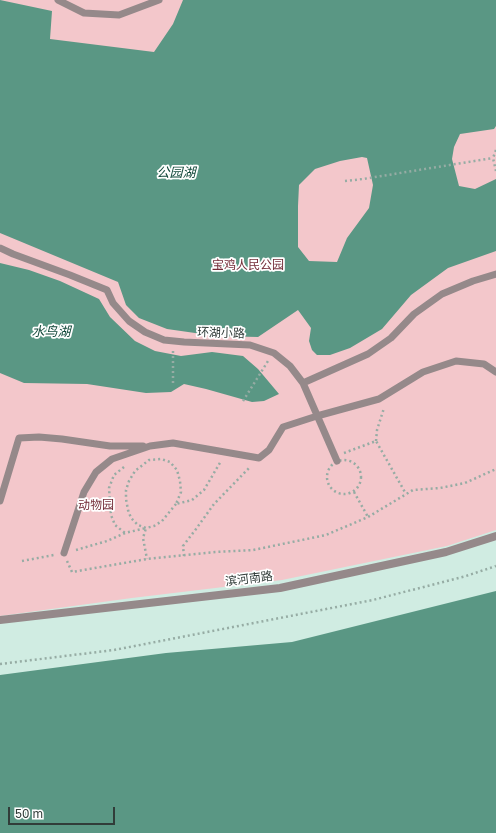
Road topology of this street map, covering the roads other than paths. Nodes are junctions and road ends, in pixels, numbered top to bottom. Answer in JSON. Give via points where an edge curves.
{"nodes":[{"id":1,"x":58,"y":0,"type":"edge"},
{"id":2,"x":159,"y":0,"type":"edge"},
{"id":3,"x":0,"y":248,"type":"edge"},
{"id":4,"x":496,"y":274,"type":"edge"},
{"id":5,"x":496,"y":372,"type":"edge"},
{"id":6,"x":303,"y":383,"type":"junction"},
{"id":7,"x":317,"y":416,"type":"junction"},
{"id":8,"x":150,"y":446,"type":"junction"},
{"id":9,"x":336,"y":459,"type":"road end"},
{"id":10,"x":0,"y":501,"type":"edge"},
{"id":11,"x":496,"y":536,"type":"edge"},
{"id":12,"x":64,"y":553,"type":"road end"},
{"id":13,"x":0,"y":620,"type":"edge"}],
"edges":[{"from":1,"to":2,"type":"lane","via":[[84,13],[119,15]]},
{"from":3,"to":6,"type":"lane","name":"环湖小路","via":[[107,290],[113,303],[129,322],[145,332],[164,340],[250,345],[274,353],[290,366]]},
{"from":4,"to":6,"type":"lane","via":[[442,294],[414,314],[391,338],[368,354]]},
{"from":5,"to":7,"type":"lane","via":[[484,364],[456,361],[423,372],[379,399]]},
{"from":6,"to":7,"type":"lane","name":"环湖小路"},
{"from":7,"to":8,"type":"lane","via":[[283,427],[269,450],[259,458],[173,443]]},
{"from":7,"to":9,"type":"lane","name":"环湖小路"},
{"from":8,"to":10,"type":"lane","via":[[110,446],[62,438],[19,438]]},
{"from":8,"to":12,"type":"lane","via":[[112,459],[96,472],[84,492]]},
{"from":11,"to":13,"type":"street","name":"滨河南路","via":[[446,552],[280,588]]}]}
